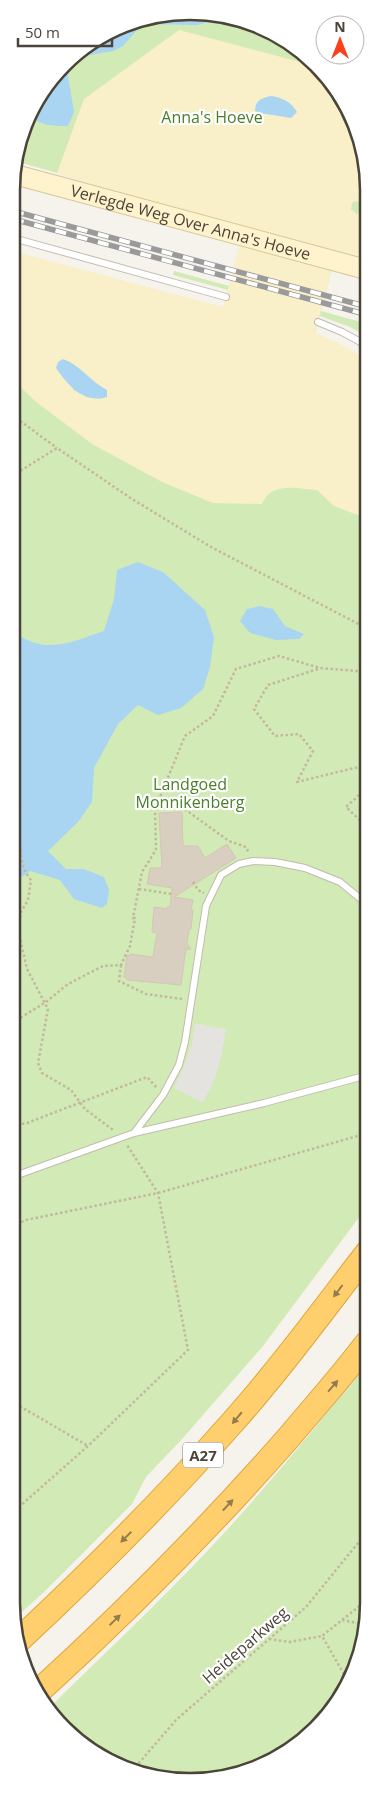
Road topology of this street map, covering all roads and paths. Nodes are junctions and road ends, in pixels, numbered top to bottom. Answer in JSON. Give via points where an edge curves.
{"nodes":[{"id":1,"x":21,"y":176,"type":"edge"},
{"id":2,"x":20,"y":240,"type":"edge"},
{"id":3,"x":360,"y":268,"type":"edge"},
{"id":4,"x":226,"y":297,"type":"dead end"},
{"id":5,"x":318,"y":322,"type":"dead end"},
{"id":6,"x":360,"y":342,"type":"edge"},
{"id":7,"x":20,"y":421,"type":"edge"},
{"id":8,"x":57,"y":448,"type":"junction"},
{"id":9,"x":20,"y":471,"type":"edge"},
{"id":10,"x":360,"y":625,"type":"edge"},
{"id":11,"x":320,"y":668,"type":"junction"},
{"id":12,"x":360,"y":671,"type":"edge"},
{"id":13,"x":360,"y":768,"type":"edge"},
{"id":14,"x":20,"y":782,"type":"edge"},
{"id":15,"x":360,"y":794,"type":"edge"},
{"id":16,"x":154,"y":809,"type":"junction"},
{"id":17,"x":360,"y":820,"type":"edge"},
{"id":18,"x":20,"y":843,"type":"edge"},
{"id":19,"x":20,"y":843,"type":"edge"},
{"id":20,"x":253,"y":861,"type":"junction"},
{"id":21,"x":193,"y":882,"type":"dead end"},
{"id":22,"x":139,"y":889,"type":"junction"},
{"id":23,"x":172,"y":894,"type":"dead end"},
{"id":24,"x":211,"y":896,"type":"junction"},
{"id":25,"x":360,"y":898,"type":"edge"},
{"id":26,"x":20,"y":918,"type":"edge"},
{"id":27,"x":20,"y":938,"type":"edge"},
{"id":28,"x":121,"y":964,"type":"junction"},
{"id":29,"x":191,"y":1000,"type":"junction"},
{"id":30,"x":46,"y":1002,"type":"junction"},
{"id":31,"x":20,"y":1019,"type":"edge"},
{"id":32,"x":360,"y":1077,"type":"edge"},
{"id":33,"x":163,"y":1095,"type":"junction"},
{"id":34,"x":79,"y":1102,"type":"junction"},
{"id":35,"x":20,"y":1124,"type":"edge"},
{"id":36,"x":134,"y":1133,"type":"junction"},
{"id":37,"x":360,"y":1135,"type":"edge"},
{"id":38,"x":122,"y":1137,"type":"junction"},
{"id":39,"x":20,"y":1173,"type":"edge"},
{"id":40,"x":158,"y":1194,"type":"junction"},
{"id":41,"x":20,"y":1223,"type":"edge"},
{"id":42,"x":360,"y":1263,"type":"edge"},
{"id":43,"x":360,"y":1353,"type":"edge"},
{"id":44,"x":20,"y":1406,"type":"edge"},
{"id":45,"x":88,"y":1446,"type":"junction"},
{"id":46,"x":20,"y":1506,"type":"edge"},
{"id":47,"x":360,"y":1541,"type":"edge"},
{"id":48,"x":360,"y":1606,"type":"edge"},
{"id":49,"x":342,"y":1620,"type":"junction"},
{"id":50,"x":359,"y":1623,"type":"edge"},
{"id":51,"x":23,"y":1635,"type":"edge"},
{"id":52,"x":322,"y":1636,"type":"junction"},
{"id":53,"x":269,"y":1639,"type":"junction"},
{"id":54,"x":79,"y":1654,"type":"junction"},
{"id":55,"x":344,"y":1674,"type":"edge"},
{"id":56,"x":43,"y":1688,"type":"edge"},
{"id":57,"x":47,"y":1694,"type":"edge"},
{"id":58,"x":138,"y":1764,"type":"edge"}],
"edges":[{"from":1,"to":3,"type":"main road","name":"Verlegde Weg Over Anna's Hoeve"},
{"from":2,"to":4,"type":"lane"},
{"from":5,"to":6,"type":"lane"},
{"from":7,"to":8,"type":"path"},
{"from":8,"to":9,"type":"path"},
{"from":8,"to":10,"type":"path","via":[[211,547]]},
{"from":11,"to":12,"type":"path"},
{"from":11,"to":13,"type":"path","via":[[268,686],[254,709],[275,736],[299,734],[313,751],[297,782]]},
{"from":11,"to":16,"type":"path","via":[[279,656],[236,670],[213,716],[185,736]]},
{"from":14,"to":18,"type":"path"},
{"from":15,"to":17,"type":"path","via":[[346,807]]},
{"from":16,"to":20,"type":"path","via":[[183,808],[229,841],[246,847]]},
{"from":16,"to":22,"type":"path","via":[[156,850],[142,872]]},
{"from":19,"to":26,"type":"path","via":[[21,863],[31,880],[28,900]]},
{"from":20,"to":24,"type":"lane","via":[[239,864],[221,875]]},
{"from":20,"to":25,"type":"lane","via":[[304,868],[340,882]]},
{"from":21,"to":24,"type":"path","via":[[198,890]]},
{"from":22,"to":23,"type":"path"},
{"from":22,"to":28,"type":"path","via":[[130,946]]},
{"from":24,"to":29,"type":"lane","via":[[206,906]]},
{"from":27,"to":30,"type":"path","via":[[27,968]]},
{"from":28,"to":29,"type":"path","via":[[119,981],[125,985],[146,994]]},
{"from":28,"to":30,"type":"path","via":[[103,966],[68,984]]},
{"from":29,"to":33,"type":"lane","via":[[179,1065]]},
{"from":30,"to":31,"type":"path"},
{"from":30,"to":34,"type":"path","via":[[48,1009],[38,1063],[42,1073],[71,1090]]},
{"from":32,"to":36,"type":"lane"},
{"from":33,"to":34,"type":"path","via":[[147,1077]]},
{"from":33,"to":36,"type":"lane"},
{"from":34,"to":35,"type":"path"},
{"from":34,"to":38,"type":"path"},
{"from":36,"to":38,"type":"lane"},
{"from":37,"to":40,"type":"path"},
{"from":38,"to":39,"type":"lane"},
{"from":38,"to":40,"type":"path"},
{"from":40,"to":41,"type":"path"},
{"from":40,"to":45,"type":"path","via":[[188,1350]]},
{"from":42,"to":51,"type":"highway","number":"A27","one_way":true,"via":[[232,1423],[163,1499]]},
{"from":54,"to":43,"type":"highway","one_way":true,"via":[[206,1529]]},
{"from":44,"to":45,"type":"path"},
{"from":45,"to":46,"type":"path"},
{"from":47,"to":53,"type":"path","name":"Heideparkweg","via":[[306,1607]]},
{"from":48,"to":49,"type":"path"},
{"from":49,"to":50,"type":"path"},
{"from":49,"to":52,"type":"path"},
{"from":52,"to":53,"type":"path","via":[[290,1642]]},
{"from":52,"to":55,"type":"path"},
{"from":53,"to":58,"type":"path","name":"Heideparkweg","via":[[176,1720]]},
{"from":54,"to":56,"type":"highway"},
{"from":54,"to":57,"type":"lane"}]}
